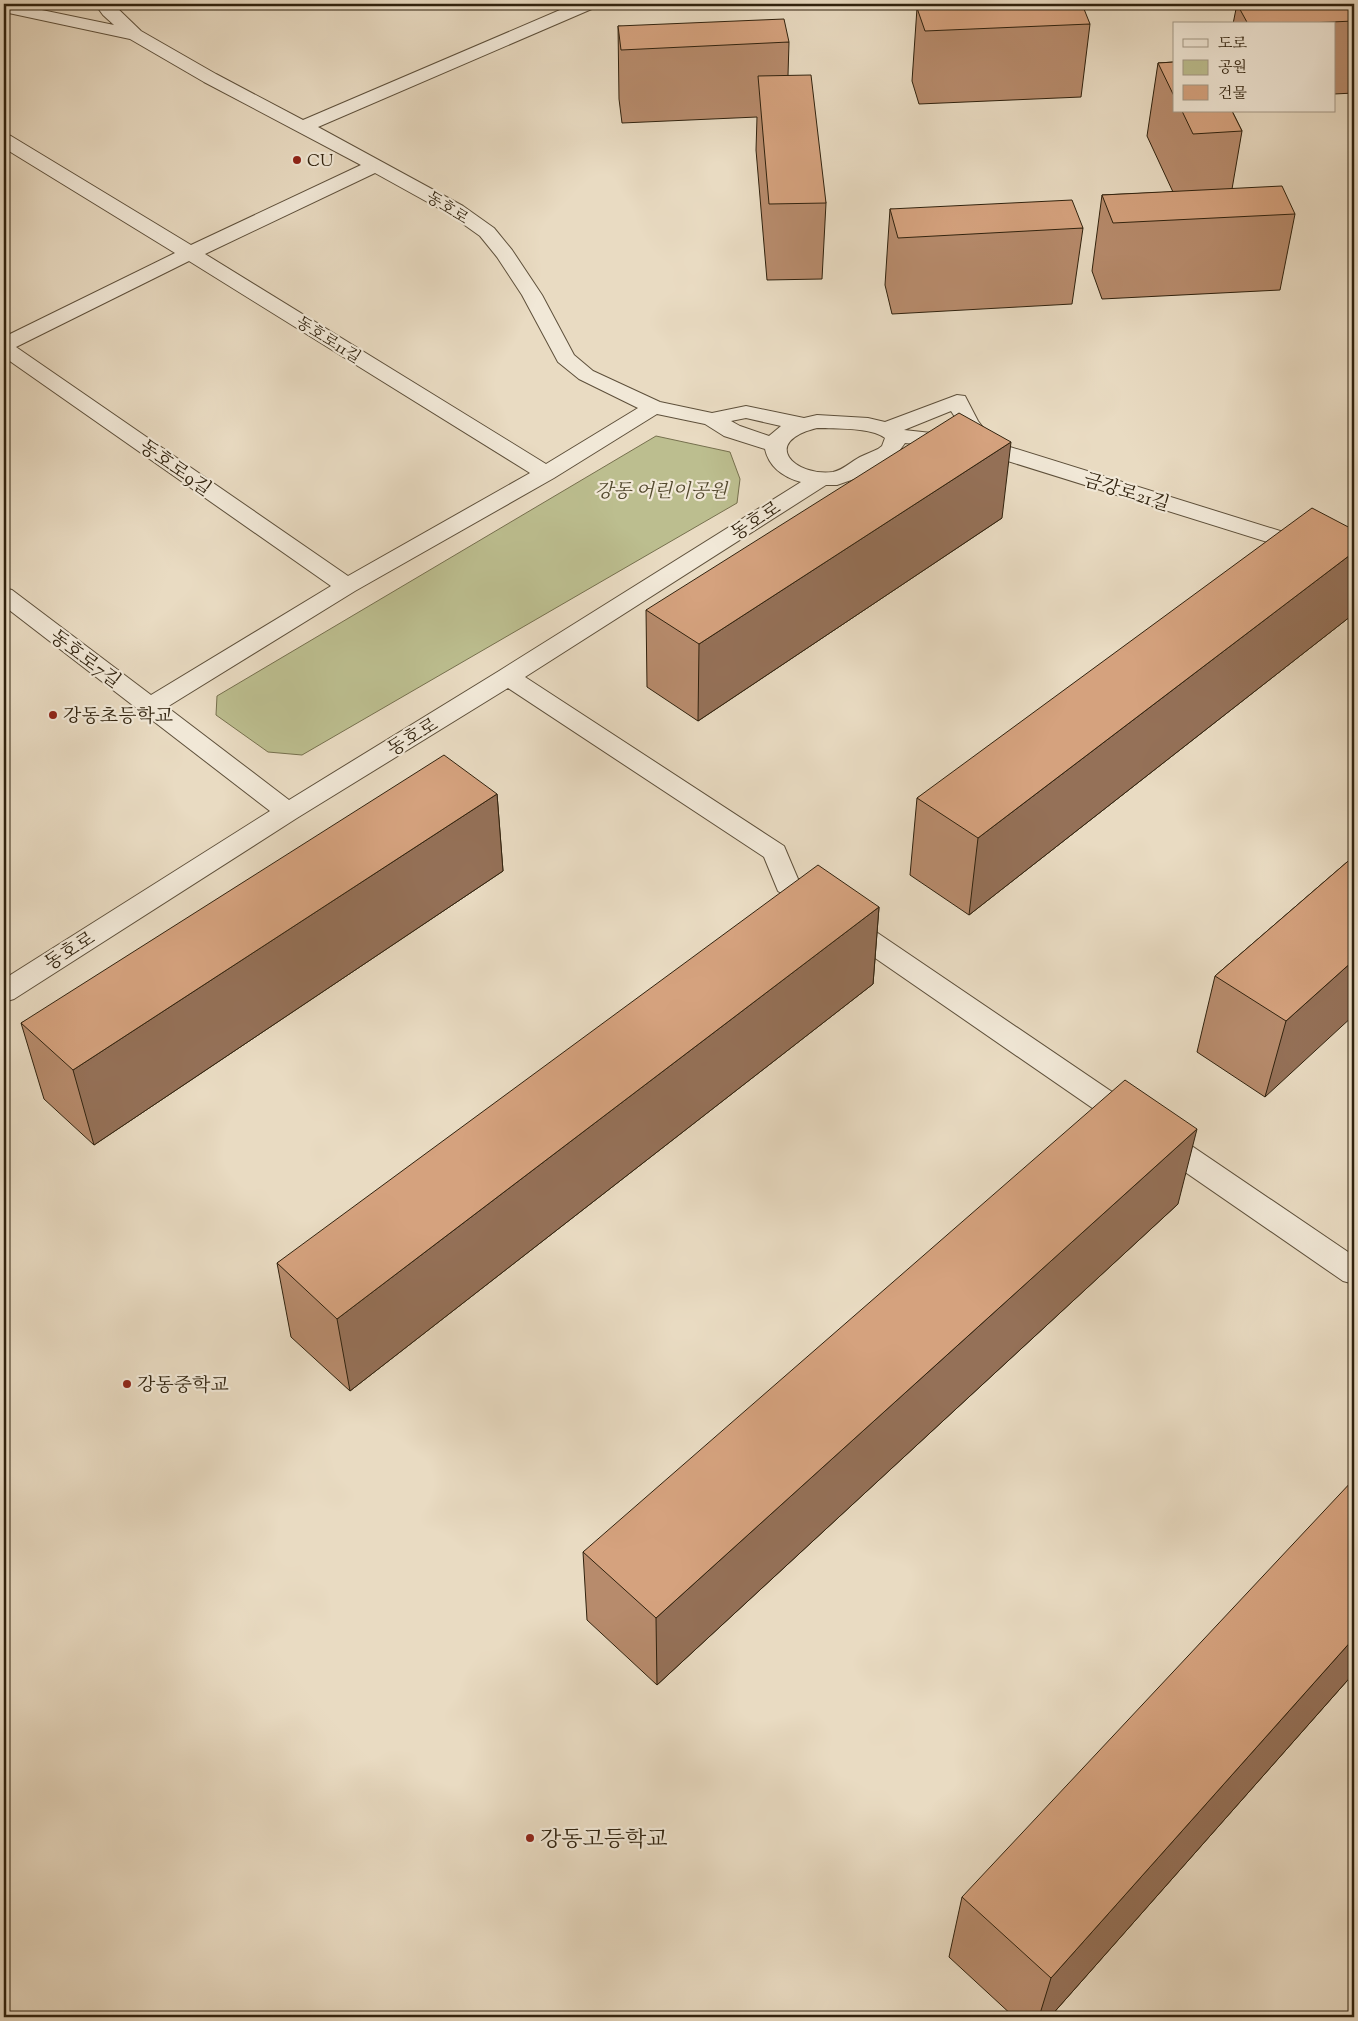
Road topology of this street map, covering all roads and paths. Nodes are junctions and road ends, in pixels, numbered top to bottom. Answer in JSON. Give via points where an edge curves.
{"nodes":[{"id":1,"x":104,"y":4,"type":"edge"},
{"id":2,"x":588,"y":4,"type":"edge"},
{"id":3,"x":4,"y":7,"type":"edge"},
{"id":4,"x":135,"y":35,"type":"junction"},
{"id":5,"x":302,"y":127,"type":"junction"},
{"id":6,"x":4,"y":140,"type":"edge"},
{"id":7,"x":376,"y":165,"type":"junction"},
{"id":8,"x":190,"y":253,"type":"junction"},
{"id":9,"x":4,"y":347,"type":"edge"},
{"id":10,"x":654,"y":408,"type":"junction"},
{"id":11,"x":712,"y":419,"type":"junction"},
{"id":12,"x":802,"y":424,"type":"junction"},
{"id":13,"x":892,"y":432,"type":"junction"},
{"id":14,"x":775,"y":445,"type":"junction"},
{"id":15,"x":986,"y":447,"type":"junction"},
{"id":16,"x":546,"y":473,"type":"junction"},
{"id":17,"x":820,"y":478,"type":"junction"},
{"id":18,"x":1354,"y":562,"type":"edge"},
{"id":19,"x":347,"y":586,"type":"junction"},
{"id":20,"x":4,"y":595,"type":"edge"},
{"id":21,"x":508,"y":677,"type":"junction"},
{"id":22,"x":150,"y":706,"type":"junction"},
{"id":23,"x":288,"y":812,"type":"junction"},
{"id":24,"x":4,"y":992,"type":"edge"},
{"id":25,"x":1354,"y":1272,"type":"edge"}],
"edges":[{"from":1,"to":4,"type":"street","name":"동호로"},
{"from":2,"to":5,"type":"street"},
{"from":3,"to":4,"type":"street","name":"동호로"},
{"from":4,"to":5,"type":"street","name":"동호로"},
{"from":5,"to":7,"type":"street","name":"동호로"},
{"from":6,"to":8,"type":"street","name":"동호로11길"},
{"from":7,"to":8,"type":"street"},
{"from":7,"to":10,"type":"street","name":"동호로","via":[[456,210],[487,232],[532,295],[565,358],[586,376]]},
{"from":8,"to":9,"type":"street"},
{"from":8,"to":16,"type":"street","name":"동호로11길"},
{"from":9,"to":19,"type":"street","name":"동호로9길"},
{"from":10,"to":11,"type":"street","name":"동호로"},
{"from":10,"to":16,"type":"street"},
{"from":11,"to":12,"type":"street","via":[[746,412]]},
{"from":11,"to":14,"type":"street","via":[[732,431]]},
{"from":12,"to":13,"type":"street","name":"금강로21길","via":[[825,422]]},
{"from":12,"to":14,"type":"street","via":[[784,432]]},
{"from":13,"to":15,"type":"street","name":"금강로21길"},
{"from":13,"to":15,"type":"street","via":[[956,401]]},
{"from":13,"to":17,"type":"street","via":[[894,445],[888,454],[867,462],[852,473]]},
{"from":14,"to":17,"type":"street","via":[[780,463],[790,471]]},
{"from":15,"to":18,"type":"street","name":"금강로21길"},
{"from":16,"to":19,"type":"street"},
{"from":17,"to":21,"type":"street","name":"동호로"},
{"from":19,"to":22,"type":"street"},
{"from":20,"to":22,"type":"street","name":"동호로7길"},
{"from":21,"to":23,"type":"street","name":"동호로"},
{"from":21,"to":25,"type":"street","via":[[775,852],[787,884]]},
{"from":22,"to":23,"type":"street","name":"동호로7길"},
{"from":23,"to":24,"type":"street","name":"동호로"}]}
